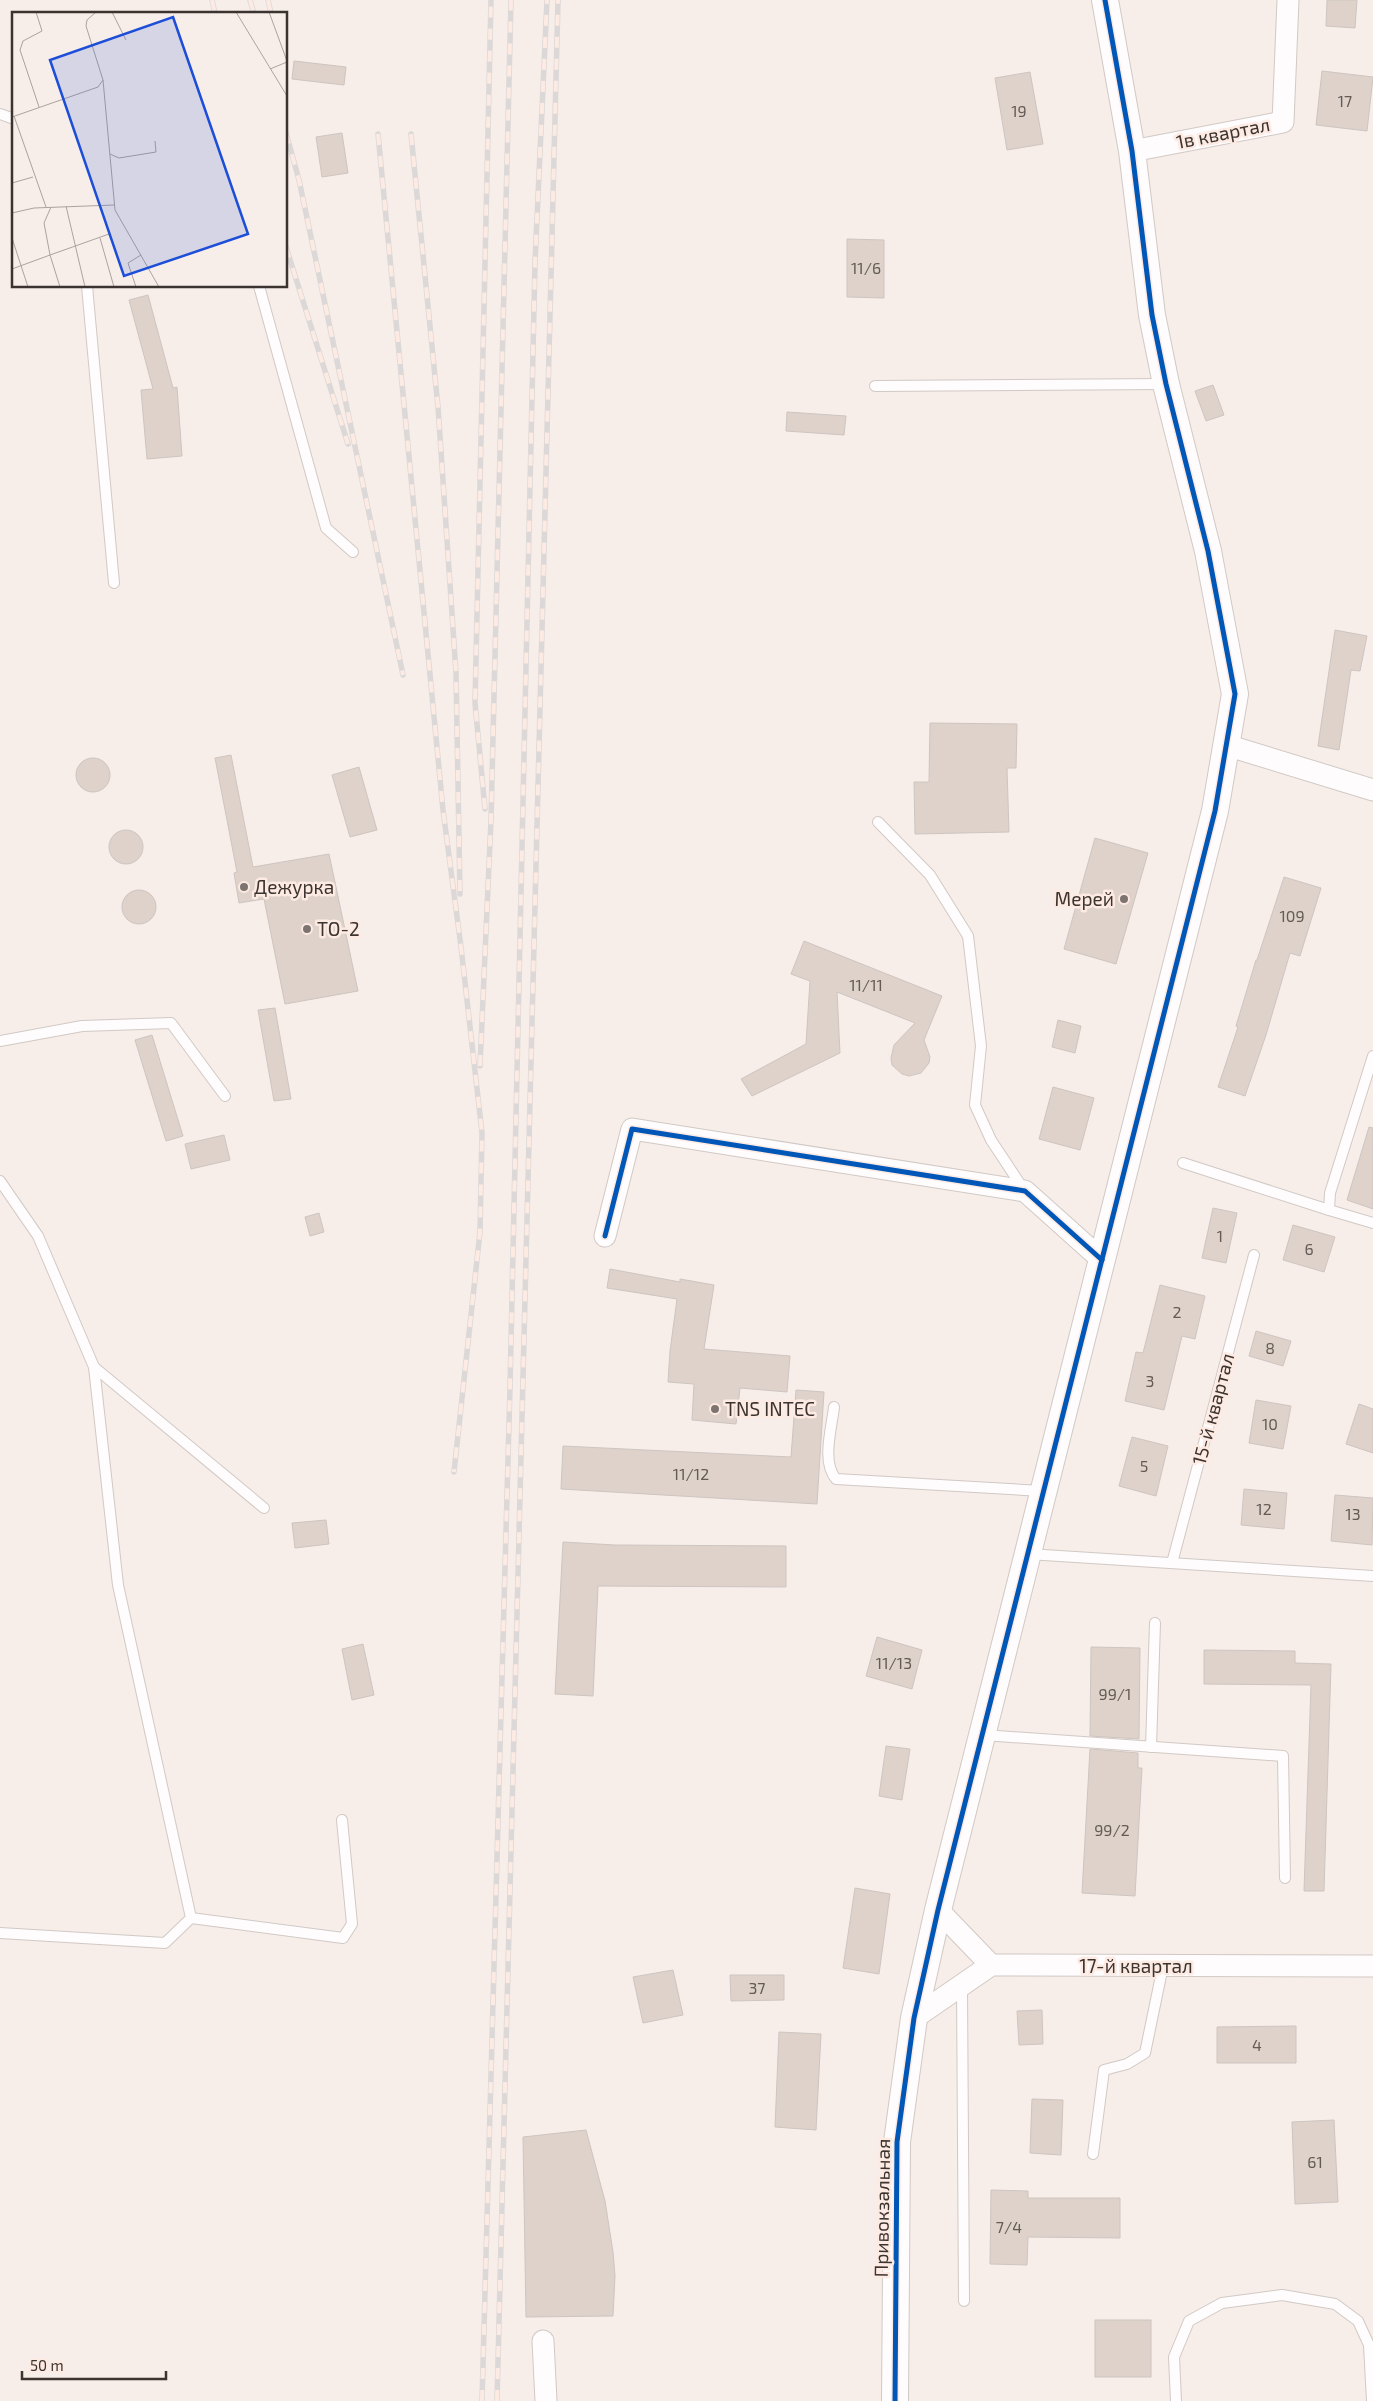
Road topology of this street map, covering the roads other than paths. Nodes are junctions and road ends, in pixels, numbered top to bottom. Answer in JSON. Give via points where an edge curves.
{"nodes":[{"id":1,"x":1105,"y":0,"type":"edge"},
{"id":2,"x":1288,"y":0,"type":"edge"},
{"id":3,"x":1132,"y":151,"type":"junction"},
{"id":4,"x":87,"y":288,"type":"edge"},
{"id":5,"x":260,"y":288,"type":"edge"},
{"id":6,"x":1166,"y":384,"type":"junction"},
{"id":7,"x":875,"y":386,"type":"dead end"},
{"id":8,"x":353,"y":552,"type":"dead end"},
{"id":9,"x":114,"y":583,"type":"dead end"},
{"id":10,"x":1226,"y":745,"type":"junction"},
{"id":11,"x":1373,"y":790,"type":"edge"},
{"id":12,"x":878,"y":822,"type":"dead end"},
{"id":13,"x":0,"y":1041,"type":"edge"},
{"id":14,"x":1373,"y":1056,"type":"edge"},
{"id":15,"x":225,"y":1096,"type":"dead end"},
{"id":16,"x":1183,"y":1163,"type":"dead end"},
{"id":17,"x":0,"y":1180,"type":"edge"},
{"id":18,"x":1025,"y":1191,"type":"junction"},
{"id":19,"x":1329,"y":1210,"type":"junction"},
{"id":20,"x":1373,"y":1223,"type":"edge"},
{"id":21,"x":606,"y":1236,"type":"dead end"},
{"id":22,"x":1254,"y":1255,"type":"dead end"},
{"id":23,"x":1102,"y":1260,"type":"junction"},
{"id":24,"x":94,"y":1368,"type":"junction"},
{"id":25,"x":834,"y":1407,"type":"dead end"},
{"id":26,"x":1044,"y":1491,"type":"junction"},
{"id":27,"x":264,"y":1508,"type":"dead end"},
{"id":28,"x":1028,"y":1554,"type":"junction"},
{"id":29,"x":1172,"y":1563,"type":"junction"},
{"id":30,"x":1373,"y":1576,"type":"edge"},
{"id":31,"x":1155,"y":1623,"type":"dead end"},
{"id":32,"x":982,"y":1735,"type":"junction"},
{"id":33,"x":1150,"y":1747,"type":"junction"},
{"id":34,"x":342,"y":1820,"type":"dead end"},
{"id":35,"x":1285,"y":1878,"type":"dead end"},
{"id":36,"x":938,"y":1910,"type":"junction"},
{"id":37,"x":191,"y":1918,"type":"junction"},
{"id":38,"x":0,"y":1933,"type":"edge"},
{"id":39,"x":991,"y":1965,"type":"junction"},
{"id":40,"x":1163,"y":1966,"type":"junction"},
{"id":41,"x":1373,"y":1966,"type":"edge"},
{"id":42,"x":962,"y":1985,"type":"junction"},
{"id":43,"x":914,"y":2018,"type":"junction"},
{"id":44,"x":1093,"y":2154,"type":"dead end"},
{"id":45,"x":964,"y":2301,"type":"dead end"},
{"id":46,"x":543,"y":2341,"type":"dead end"},
{"id":47,"x":546,"y":2401,"type":"edge"},
{"id":48,"x":895,"y":2401,"type":"edge"},
{"id":49,"x":1176,"y":2401,"type":"edge"},
{"id":50,"x":1372,"y":2401,"type":"edge"}],
"edges":[{"from":1,"to":3,"type":"street","name":"Привокзальная"},
{"from":2,"to":3,"type":"street","name":"1в квартал","via":[[1284,122]]},
{"from":3,"to":6,"type":"street","name":"Привокзальная","via":[[1152,315]]},
{"from":4,"to":9,"type":"lane"},
{"from":5,"to":8,"type":"lane","via":[[326,528]]},
{"from":6,"to":7,"type":"lane"},
{"from":6,"to":10,"type":"street","name":"Привокзальная","via":[[1208,551],[1236,694]]},
{"from":10,"to":11,"type":"street"},
{"from":10,"to":23,"type":"street","name":"Привокзальная","via":[[1215,811]]},
{"from":12,"to":18,"type":"lane","via":[[930,875],[968,936],[980,1046],[975,1105],[991,1140]]},
{"from":13,"to":15,"type":"lane","via":[[82,1026],[171,1023]]},
{"from":14,"to":19,"type":"lane","via":[[1330,1194]]},
{"from":16,"to":19,"type":"lane"},
{"from":17,"to":24,"type":"lane","via":[[38,1236]]},
{"from":18,"to":21,"type":"street","via":[[632,1130]]},
{"from":18,"to":23,"type":"street"},
{"from":19,"to":20,"type":"lane"},
{"from":22,"to":29,"type":"lane","name":"15-й квартал"},
{"from":23,"to":26,"type":"street","name":"Привокзальная"},
{"from":24,"to":27,"type":"lane"},
{"from":24,"to":37,"type":"lane","via":[[118,1585]]},
{"from":25,"to":26,"type":"lane","via":[[828,1460],[830,1472],[836,1479]]},
{"from":26,"to":28,"type":"street","name":"Привокзальная"},
{"from":28,"to":29,"type":"lane"},
{"from":28,"to":32,"type":"street","name":"Привокзальная"},
{"from":29,"to":30,"type":"lane"},
{"from":31,"to":33,"type":"lane"},
{"from":32,"to":33,"type":"lane"},
{"from":32,"to":36,"type":"street","name":"Привокзальная"},
{"from":33,"to":35,"type":"lane","via":[[1282,1756]]},
{"from":34,"to":37,"type":"lane","via":[[352,1924],[343,1938]]},
{"from":36,"to":39,"type":"street"},
{"from":36,"to":43,"type":"street","name":"Привокзальная"},
{"from":37,"to":38,"type":"lane","via":[[165,1943]]},
{"from":39,"to":40,"type":"street","name":"17-й квартал"},
{"from":39,"to":42,"type":"street"},
{"from":40,"to":41,"type":"street","name":"17-й квартал"},
{"from":40,"to":44,"type":"lane","via":[[1145,2053],[1127,2064],[1104,2070]]},
{"from":42,"to":43,"type":"street"},
{"from":42,"to":45,"type":"lane"},
{"from":43,"to":48,"type":"street","name":"Привокзальная","via":[[896,2142]]},
{"from":46,"to":47,"type":"street"},
{"from":49,"to":50,"type":"lane","via":[[1174,2357],[1188,2322],[1222,2303],[1282,2295],[1335,2304],[1358,2321],[1369,2345]]}]}
